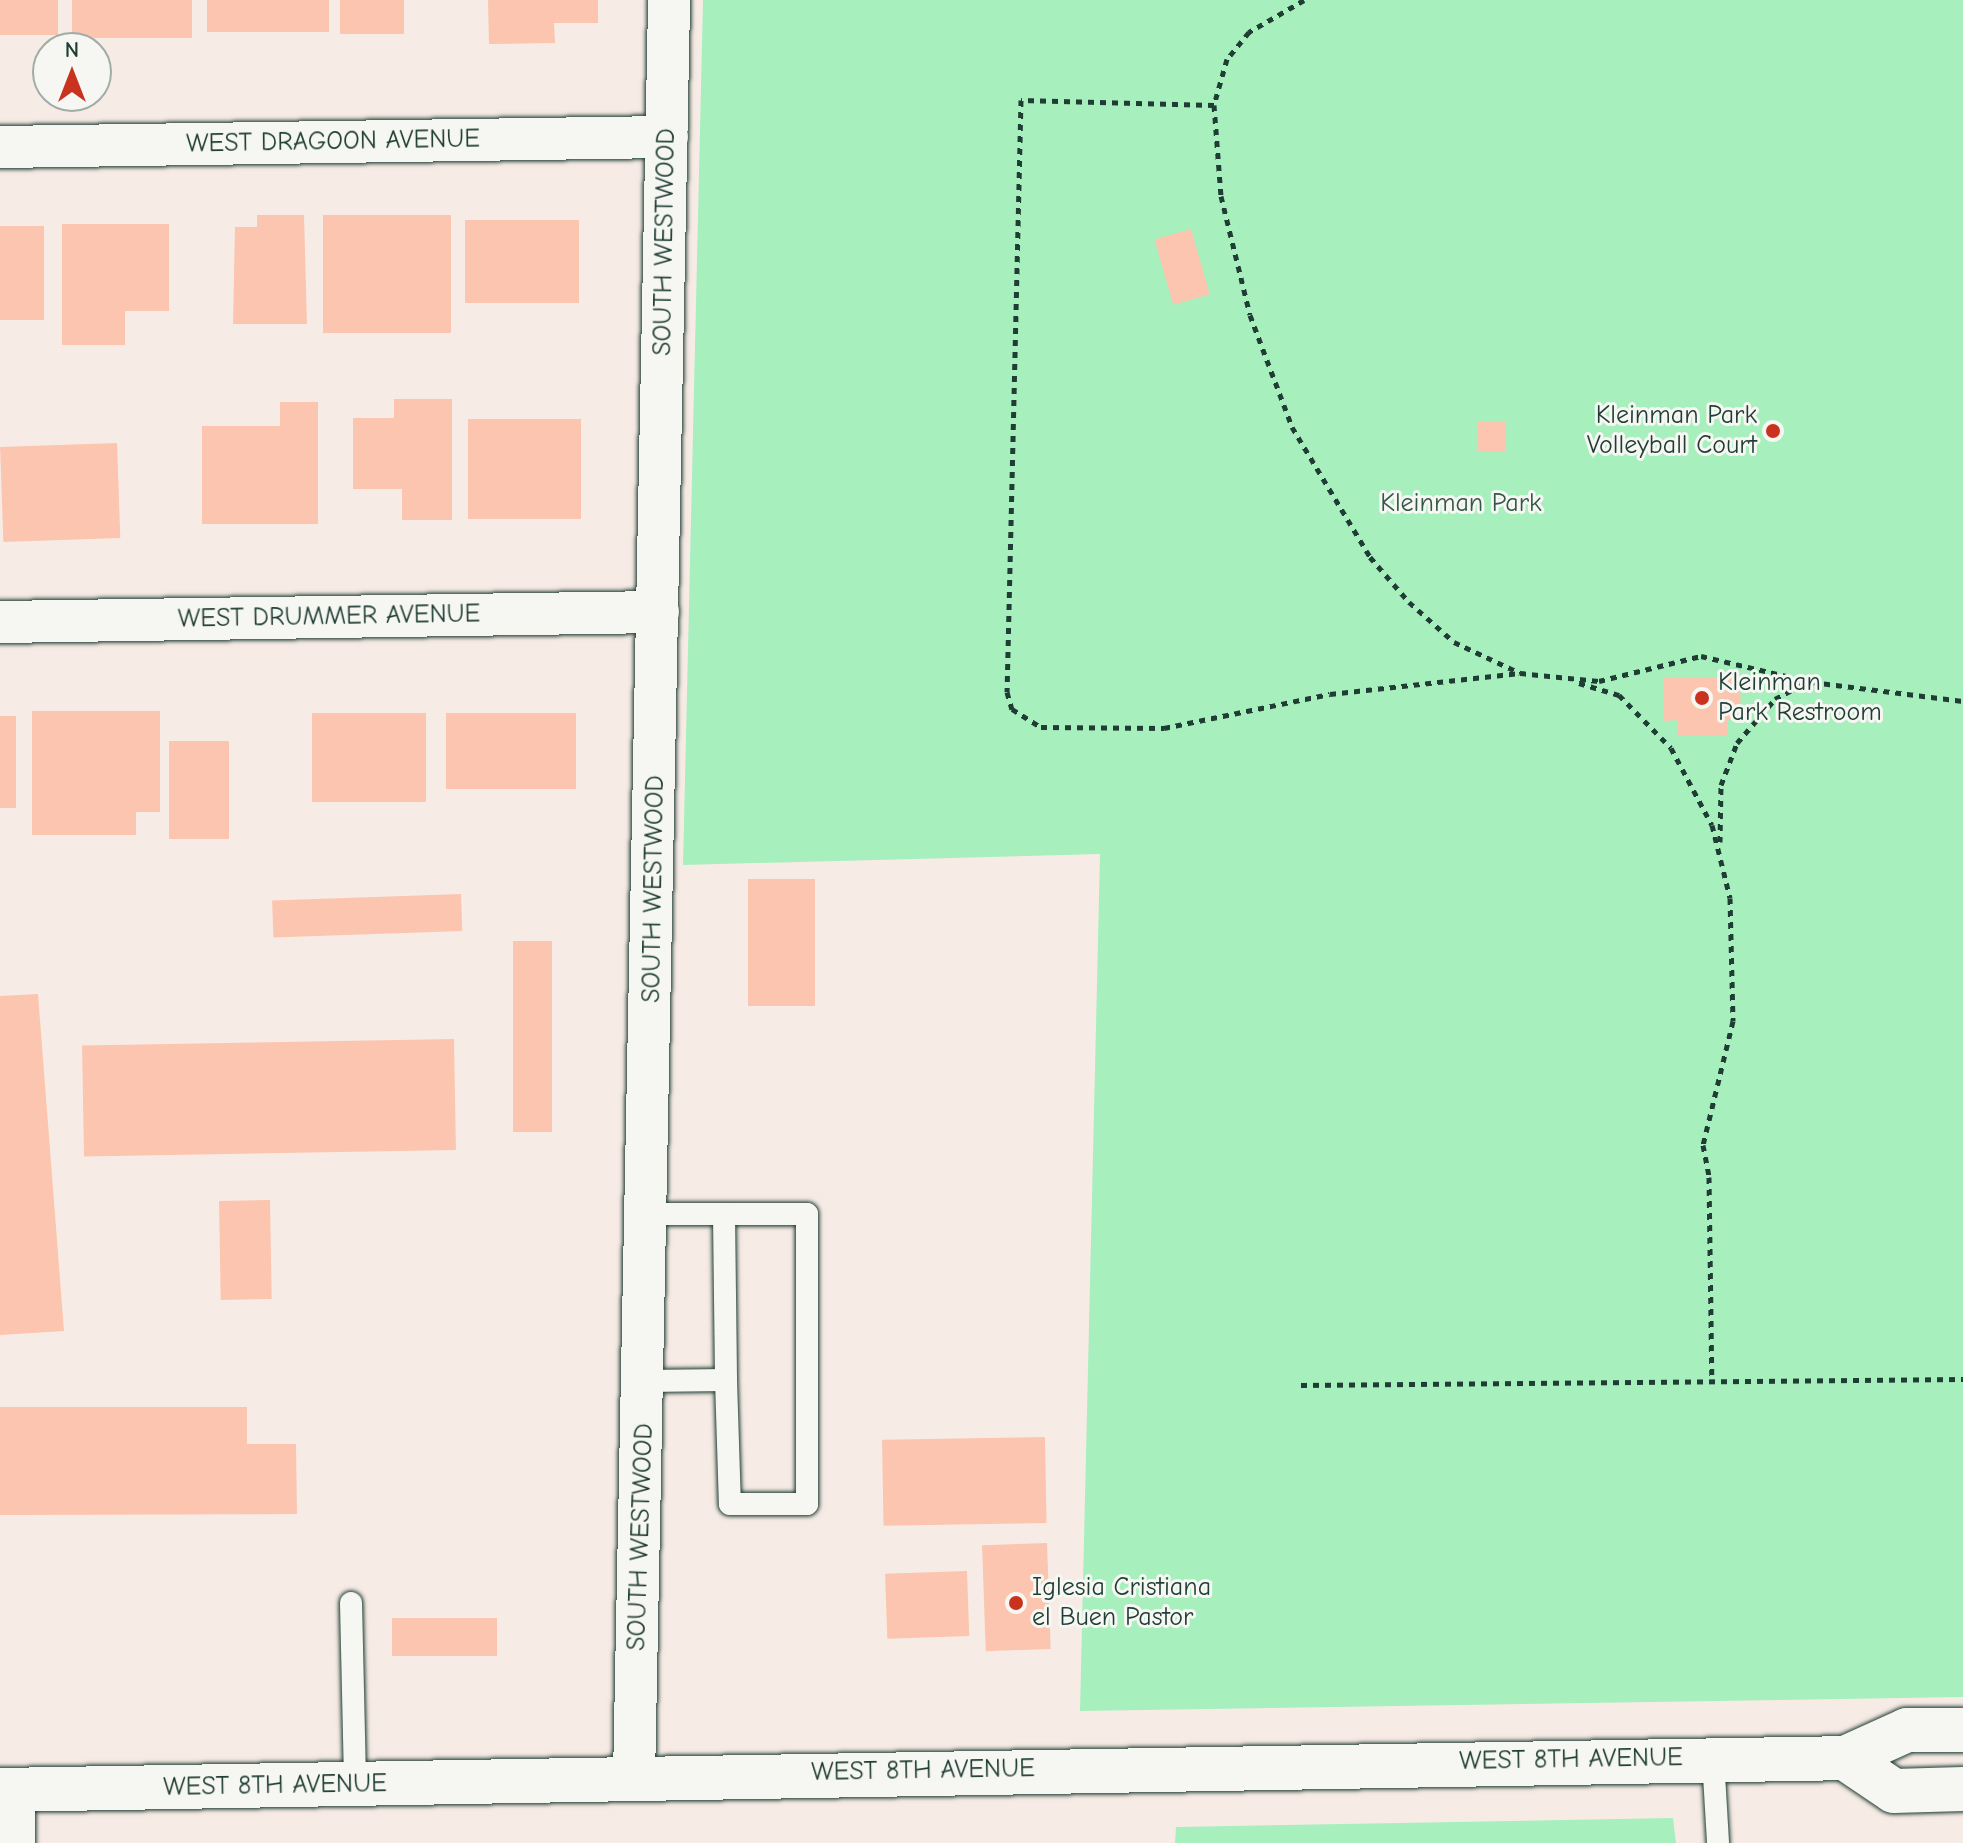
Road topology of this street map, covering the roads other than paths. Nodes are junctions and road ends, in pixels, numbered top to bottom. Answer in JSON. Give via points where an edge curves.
{"nodes":[{"id":1,"x":669,"y":0,"type":"edge"},
{"id":2,"x":667,"y":137,"type":"junction"},
{"id":3,"x":0,"y":147,"type":"edge"},
{"id":4,"x":658,"y":612,"type":"junction"},
{"id":5,"x":0,"y":622,"type":"edge"},
{"id":6,"x":648,"y":1214,"type":"junction"},
{"id":7,"x":724,"y":1214,"type":"junction"},
{"id":8,"x":726,"y":1380,"type":"junction"},
{"id":9,"x":645,"y":1381,"type":"junction"},
{"id":10,"x":351,"y":1603,"type":"dead end"},
{"id":11,"x":1963,"y":1730,"type":"edge"},
{"id":12,"x":1713,"y":1758,"type":"junction"},
{"id":13,"x":1845,"y":1758,"type":"junction"},
{"id":14,"x":634,"y":1779,"type":"junction"},
{"id":15,"x":355,"y":1784,"type":"junction"},
{"id":16,"x":1963,"y":1789,"type":"edge"},
{"id":17,"x":7,"y":1790,"type":"edge"},
{"id":18,"x":13,"y":1843,"type":"edge"},
{"id":19,"x":1718,"y":1843,"type":"edge"}],
"edges":[{"from":1,"to":2,"type":"street","name":"SOUTH WESTWOOD"},
{"from":2,"to":3,"type":"street","name":"WEST DRAGOON AVENUE"},
{"from":2,"to":4,"type":"street","name":"SOUTH WESTWOOD"},
{"from":4,"to":5,"type":"street","name":"WEST DRUMMER AVENUE"},
{"from":4,"to":6,"type":"street","name":"SOUTH WESTWOOD"},
{"from":6,"to":7,"type":"lane"},
{"from":6,"to":9,"type":"street","name":"SOUTH WESTWOOD"},
{"from":7,"to":8,"type":"lane"},
{"from":7,"to":8,"type":"lane","via":[[807,1214],[807,1504],[730,1504]]},
{"from":8,"to":9,"type":"lane"},
{"from":9,"to":14,"type":"street","name":"SOUTH WESTWOOD"},
{"from":10,"to":15,"type":"lane"},
{"from":11,"to":13,"type":"street","name":"WEST 8TH AVENUE","via":[[1907,1730]]},
{"from":12,"to":13,"type":"street","name":"WEST 8TH AVENUE"},
{"from":12,"to":14,"type":"street","name":"WEST 8TH AVENUE"},
{"from":12,"to":19,"type":"lane"},
{"from":13,"to":16,"type":"street","via":[[1894,1791]]},
{"from":14,"to":15,"type":"street","name":"WEST 8TH AVENUE"},
{"from":15,"to":17,"type":"street","name":"WEST 8TH AVENUE"},
{"from":17,"to":18,"type":"street"}]}
